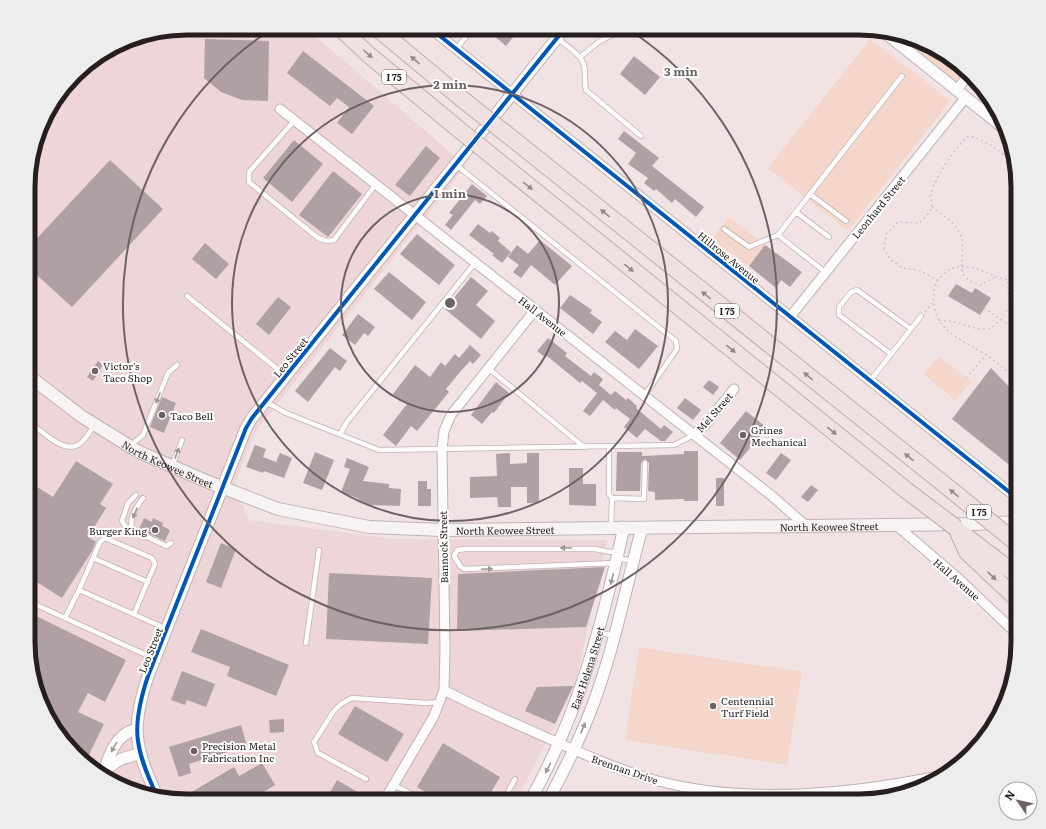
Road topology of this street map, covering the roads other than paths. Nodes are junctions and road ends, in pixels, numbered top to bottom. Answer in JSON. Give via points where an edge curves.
{"nodes":[{"id":1,"x":347,"y":35,"type":"edge"},
{"id":2,"x":385,"y":35,"type":"edge"},
{"id":3,"x":439,"y":35,"type":"edge"},
{"id":4,"x":467,"y":35,"type":"edge"},
{"id":5,"x":559,"y":35,"type":"edge"},
{"id":6,"x":612,"y":35,"type":"edge"},
{"id":7,"x":557,"y":38,"type":"junction"},
{"id":8,"x":893,"y":39,"type":"edge"},
{"id":9,"x":456,"y":49,"type":"junction"},
{"id":10,"x":580,"y":57,"type":"junction"},
{"id":11,"x":902,"y":76,"type":"dead end"},
{"id":12,"x":967,"y":79,"type":"edge"},
{"id":13,"x":511,"y":93,"type":"junction"},
{"id":14,"x":961,"y":94,"type":"junction"},
{"id":15,"x":280,"y":109,"type":"dead end"},
{"id":16,"x":294,"y":121,"type":"junction"},
{"id":17,"x":996,"y":121,"type":"edge"},
{"id":18,"x":641,"y":136,"type":"dead end"},
{"id":19,"x":455,"y":164,"type":"junction"},
{"id":20,"x":376,"y":184,"type":"junction"},
{"id":21,"x":810,"y":194,"type":"junction"},
{"id":22,"x":796,"y":212,"type":"junction"},
{"id":23,"x":415,"y":216,"type":"junction"},
{"id":24,"x":846,"y":221,"type":"dead end"},
{"id":25,"x":724,"y":229,"type":"dead end"},
{"id":26,"x":778,"y":235,"type":"junction"},
{"id":27,"x":828,"y":237,"type":"dead end"},
{"id":28,"x":475,"y":263,"type":"junction"},
{"id":29,"x":825,"y":272,"type":"junction"},
{"id":30,"x":187,"y":296,"type":"dead end"},
{"id":31,"x":535,"y":310,"type":"junction"},
{"id":32,"x":921,"y":316,"type":"road end"},
{"id":33,"x":790,"y":317,"type":"junction"},
{"id":34,"x":911,"y":329,"type":"junction"},
{"id":35,"x":891,"y":354,"type":"junction"},
{"id":36,"x":177,"y":365,"type":"dead end"},
{"id":37,"x":488,"y":368,"type":"junction"},
{"id":38,"x":286,"y":376,"type":"junction"},
{"id":39,"x":35,"y":381,"type":"edge"},
{"id":40,"x":870,"y":381,"type":"junction"},
{"id":41,"x":734,"y":389,"type":"dead end"},
{"id":42,"x":644,"y":396,"type":"junction"},
{"id":43,"x":265,"y":402,"type":"junction"},
{"id":44,"x":94,"y":425,"type":"junction"},
{"id":45,"x":35,"y":426,"type":"edge"},
{"id":46,"x":340,"y":434,"type":"junction"},
{"id":47,"x":694,"y":435,"type":"junction"},
{"id":48,"x":182,"y":440,"type":"dead end"},
{"id":49,"x":129,"y":446,"type":"junction"},
{"id":50,"x":609,"y":446,"type":"junction"},
{"id":51,"x":584,"y":447,"type":"junction"},
{"id":52,"x":442,"y":450,"type":"junction"},
{"id":53,"x":645,"y":463,"type":"dead end"},
{"id":54,"x":172,"y":466,"type":"junction"},
{"id":55,"x":223,"y":488,"type":"junction"},
{"id":56,"x":1011,"y":493,"type":"edge"},
{"id":57,"x":136,"y":495,"type":"dead end"},
{"id":58,"x":143,"y":498,"type":"dead end"},
{"id":59,"x":612,"y":498,"type":"junction"},
{"id":60,"x":1011,"y":522,"type":"edge"},
{"id":61,"x":895,"y":524,"type":"junction"},
{"id":62,"x":804,"y":525,"type":"junction"},
{"id":63,"x":618,"y":527,"type":"junction"},
{"id":64,"x":642,"y":528,"type":"junction"},
{"id":65,"x":956,"y":528,"type":"junction"},
{"id":66,"x":132,"y":529,"type":"junction"},
{"id":67,"x":443,"y":530,"type":"junction"},
{"id":68,"x":1011,"y":538,"type":"edge"},
{"id":69,"x":171,"y":543,"type":"dead end"},
{"id":70,"x":319,"y":550,"type":"dead end"},
{"id":71,"x":444,"y":555,"type":"junction"},
{"id":72,"x":454,"y":556,"type":"junction"},
{"id":73,"x":93,"y":558,"type":"junction"},
{"id":74,"x":617,"y":558,"type":"junction"},
{"id":75,"x":633,"y":561,"type":"junction"},
{"id":76,"x":1011,"y":570,"type":"edge"},
{"id":77,"x":148,"y":582,"type":"junction"},
{"id":78,"x":79,"y":590,"type":"junction"},
{"id":79,"x":1011,"y":593,"type":"edge"},
{"id":80,"x":35,"y":603,"type":"edge"},
{"id":81,"x":134,"y":614,"type":"junction"},
{"id":82,"x":66,"y":618,"type":"junction"},
{"id":83,"x":167,"y":628,"type":"junction"},
{"id":84,"x":1011,"y":628,"type":"edge"},
{"id":85,"x":598,"y":632,"type":"junction"},
{"id":86,"x":614,"y":636,"type":"junction"},
{"id":87,"x":306,"y":643,"type":"dead end"},
{"id":88,"x":155,"y":659,"type":"junction"},
{"id":89,"x":444,"y":690,"type":"junction"},
{"id":90,"x":440,"y":702,"type":"junction"},
{"id":91,"x":136,"y":728,"type":"junction"},
{"id":92,"x":560,"y":744,"type":"junction"},
{"id":93,"x":574,"y":750,"type":"junction"},
{"id":94,"x":140,"y":754,"type":"junction"},
{"id":95,"x":106,"y":770,"type":"edge"},
{"id":96,"x":107,"y":772,"type":"edge"},
{"id":97,"x":925,"y":778,"type":"edge"},
{"id":98,"x":366,"y":779,"type":"dead end"},
{"id":99,"x":515,"y":779,"type":"dead end"},
{"id":100,"x":394,"y":785,"type":"junction"},
{"id":101,"x":155,"y":791,"type":"edge"},
{"id":102,"x":388,"y":794,"type":"edge"},
{"id":103,"x":411,"y":794,"type":"edge"},
{"id":104,"x":507,"y":794,"type":"edge"},
{"id":105,"x":534,"y":794,"type":"edge"},
{"id":106,"x":552,"y":794,"type":"edge"}],
"edges":[{"from":1,"to":65,"type":"highway","number":"I 75","one_way":true,"bridge":true,"via":[[451,123]]},
{"from":68,"to":2,"type":"highway","number":"I 75","one_way":true,"bridge":true},
{"from":3,"to":9,"type":"street","name":"Hillrose Avenue"},
{"from":4,"to":9,"type":"lane"},
{"from":5,"to":7,"type":"street","name":"Leo Street"},
{"from":6,"to":10,"type":"lane","via":[[600,41]]},
{"from":7,"to":10,"type":"lane"},
{"from":7,"to":13,"type":"street","name":"Leo Street"},
{"from":8,"to":14,"type":"street"},
{"from":9,"to":13,"type":"street","name":"Hillrose Avenue"},
{"from":10,"to":18,"type":"lane","via":[[584,65],[586,90]]},
{"from":11,"to":21,"type":"lane"},
{"from":12,"to":14,"type":"street","name":"Leonhard Street"},
{"from":13,"to":19,"type":"street","name":"Leo Street"},
{"from":13,"to":33,"type":"street","name":"Hillrose Avenue"},
{"from":14,"to":17,"type":"street"},
{"from":14,"to":29,"type":"street","name":"Leonhard Street"},
{"from":15,"to":16,"type":"street","name":"Hall Avenue"},
{"from":16,"to":20,"type":"street","name":"Hall Avenue"},
{"from":16,"to":20,"type":"lane","via":[[249,172],[249,182],[318,238],[334,240]]},
{"from":19,"to":23,"type":"street","name":"Leo Street"},
{"from":19,"to":42,"type":"lane","via":[[676,342],[677,350]]},
{"from":20,"to":23,"type":"street","name":"Hall Avenue"},
{"from":21,"to":22,"type":"lane"},
{"from":21,"to":24,"type":"lane"},
{"from":22,"to":26,"type":"lane"},
{"from":22,"to":27,"type":"lane"},
{"from":23,"to":28,"type":"street","name":"Hall Avenue"},
{"from":23,"to":38,"type":"street","name":"Leo Street"},
{"from":25,"to":26,"type":"lane","via":[[749,247]]},
{"from":26,"to":29,"type":"lane"},
{"from":28,"to":31,"type":"street","name":"Hall Avenue"},
{"from":28,"to":46,"type":"lane"},
{"from":29,"to":33,"type":"street","name":"Leonhard Street"},
{"from":30,"to":38,"type":"lane"},
{"from":31,"to":37,"type":"street","name":"Bannock Street"},
{"from":31,"to":42,"type":"street","name":"Hall Avenue"},
{"from":32,"to":34,"type":"lane"},
{"from":33,"to":40,"type":"street","name":"Hillrose Avenue"},
{"from":34,"to":35,"type":"lane"},
{"from":34,"to":35,"type":"lane","via":[[857,290],[850,292],[839,307],[840,315]]},
{"from":35,"to":40,"type":"lane"},
{"from":36,"to":49,"type":"lane","one_way":true,"via":[[168,373],[143,435]]},
{"from":37,"to":51,"type":"lane"},
{"from":37,"to":52,"type":"street","name":"Bannock Street","via":[[446,423],[442,436]]},
{"from":38,"to":43,"type":"street","name":"Leo Street"},
{"from":39,"to":44,"type":"main road","name":"North Keowee Street"},
{"from":40,"to":56,"type":"street","name":"Hillrose Avenue"},
{"from":41,"to":47,"type":"street","name":"Mel Street"},
{"from":42,"to":47,"type":"street","name":"Hall Avenue"},
{"from":43,"to":46,"type":"lane"},
{"from":43,"to":55,"type":"street","name":"Leo Street","via":[[246,428]]},
{"from":44,"to":45,"type":"lane","via":[[79,444],[71,447],[63,446]]},
{"from":44,"to":49,"type":"main road","name":"North Keowee Street"},
{"from":46,"to":52,"type":"lane","via":[[379,450]]},
{"from":47,"to":50,"type":"lane","via":[[674,445]]},
{"from":47,"to":62,"type":"street","name":"Hall Avenue"},
{"from":54,"to":48,"type":"lane","one_way":true},
{"from":49,"to":54,"type":"main road","name":"North Keowee Street"},
{"from":50,"to":51,"type":"lane"},
{"from":50,"to":59,"type":"lane","via":[[609,494]]},
{"from":51,"to":52,"type":"lane"},
{"from":52,"to":67,"type":"street","name":"Bannock Street"},
{"from":53,"to":59,"type":"lane","via":[[644,498]]},
{"from":54,"to":55,"type":"main road","name":"North Keowee Street"},
{"from":55,"to":67,"type":"main road","name":"North Keowee Street","via":[[278,509],[337,522],[395,529]]},
{"from":55,"to":83,"type":"street","name":"Leo Street"},
{"from":57,"to":66,"type":"lane","via":[[128,503],[122,520]]},
{"from":58,"to":66,"type":"lane","one_way":true,"via":[[134,512]]},
{"from":59,"to":63,"type":"lane"},
{"from":60,"to":61,"type":"main road","name":"North Keowee Street"},
{"from":61,"to":62,"type":"main road","name":"North Keowee Street"},
{"from":61,"to":84,"type":"street","name":"Hall Avenue"},
{"from":62,"to":64,"type":"main road","name":"North Keowee Street"},
{"from":63,"to":64,"type":"main road","name":"North Keowee Street"},
{"from":63,"to":67,"type":"main road","name":"North Keowee Street"},
{"from":63,"to":74,"type":"street","name":"East Helena Street"},
{"from":64,"to":75,"type":"street","name":"East Helena Street"},
{"from":65,"to":76,"type":"highway","number":"I 75"},
{"from":65,"to":79,"type":"highway","one_way":true,"via":[[967,552]]},
{"from":66,"to":69,"type":"lane","via":[[166,546]]},
{"from":67,"to":71,"type":"street","name":"Bannock Street"},
{"from":70,"to":87,"type":"lane"},
{"from":71,"to":72,"type":"lane"},
{"from":71,"to":89,"type":"street","name":"Bannock Street"},
{"from":74,"to":72,"type":"lane","one_way":true,"via":[[610,552],[595,549],[465,549],[457,550]]},
{"from":72,"to":74,"type":"lane","one_way":true,"via":[[464,569]]},
{"from":73,"to":77,"type":"lane"},
{"from":73,"to":77,"type":"lane","via":[[100,542],[105,538],[152,558],[155,564]]},
{"from":73,"to":78,"type":"lane"},
{"from":74,"to":75,"type":"lane"},
{"from":74,"to":85,"type":"street","name":"East Helena Street","one_way":true},
{"from":75,"to":86,"type":"street","name":"East Helena Street"},
{"from":77,"to":81,"type":"lane"},
{"from":78,"to":81,"type":"lane"},
{"from":78,"to":82,"type":"lane"},
{"from":80,"to":82,"type":"lane"},
{"from":81,"to":83,"type":"lane"},
{"from":82,"to":88,"type":"lane"},
{"from":83,"to":88,"type":"street","name":"Leo Street"},
{"from":85,"to":86,"type":"lane"},
{"from":85,"to":92,"type":"street","name":"East Helena Street","via":[[578,698]]},
{"from":93,"to":86,"type":"street","name":"East Helena Street","one_way":true,"via":[[598,689]]},
{"from":88,"to":91,"type":"street","name":"Leo Street","via":[[142,693]]},
{"from":89,"to":90,"type":"street","name":"Bannock Street"},
{"from":89,"to":92,"type":"street","name":"Brennan Drive"},
{"from":90,"to":98,"type":"lane","via":[[352,698],[341,704],[314,742],[318,753]]},
{"from":90,"to":100,"type":"street","name":"Bannock Street"},
{"from":91,"to":94,"type":"street","name":"Leo Street"},
{"from":91,"to":95,"type":"street","one_way":true,"via":[[124,734],[115,744]]},
{"from":92,"to":93,"type":"street","name":"Brennan Drive"},
{"from":92,"to":105,"type":"street","name":"East Helena Street","one_way":true},
{"from":93,"to":97,"type":"street","name":"Brennan Drive","via":[[629,773],[660,782],[728,792],[844,790]]},
{"from":93,"to":106,"type":"street","name":"East Helena Street"},
{"from":94,"to":96,"type":"street","via":[[117,761]]},
{"from":94,"to":101,"type":"street","name":"Leo Street"},
{"from":99,"to":104,"type":"lane"},
{"from":100,"to":102,"type":"street","name":"Bannock Street"},
{"from":100,"to":103,"type":"lane"}]}
